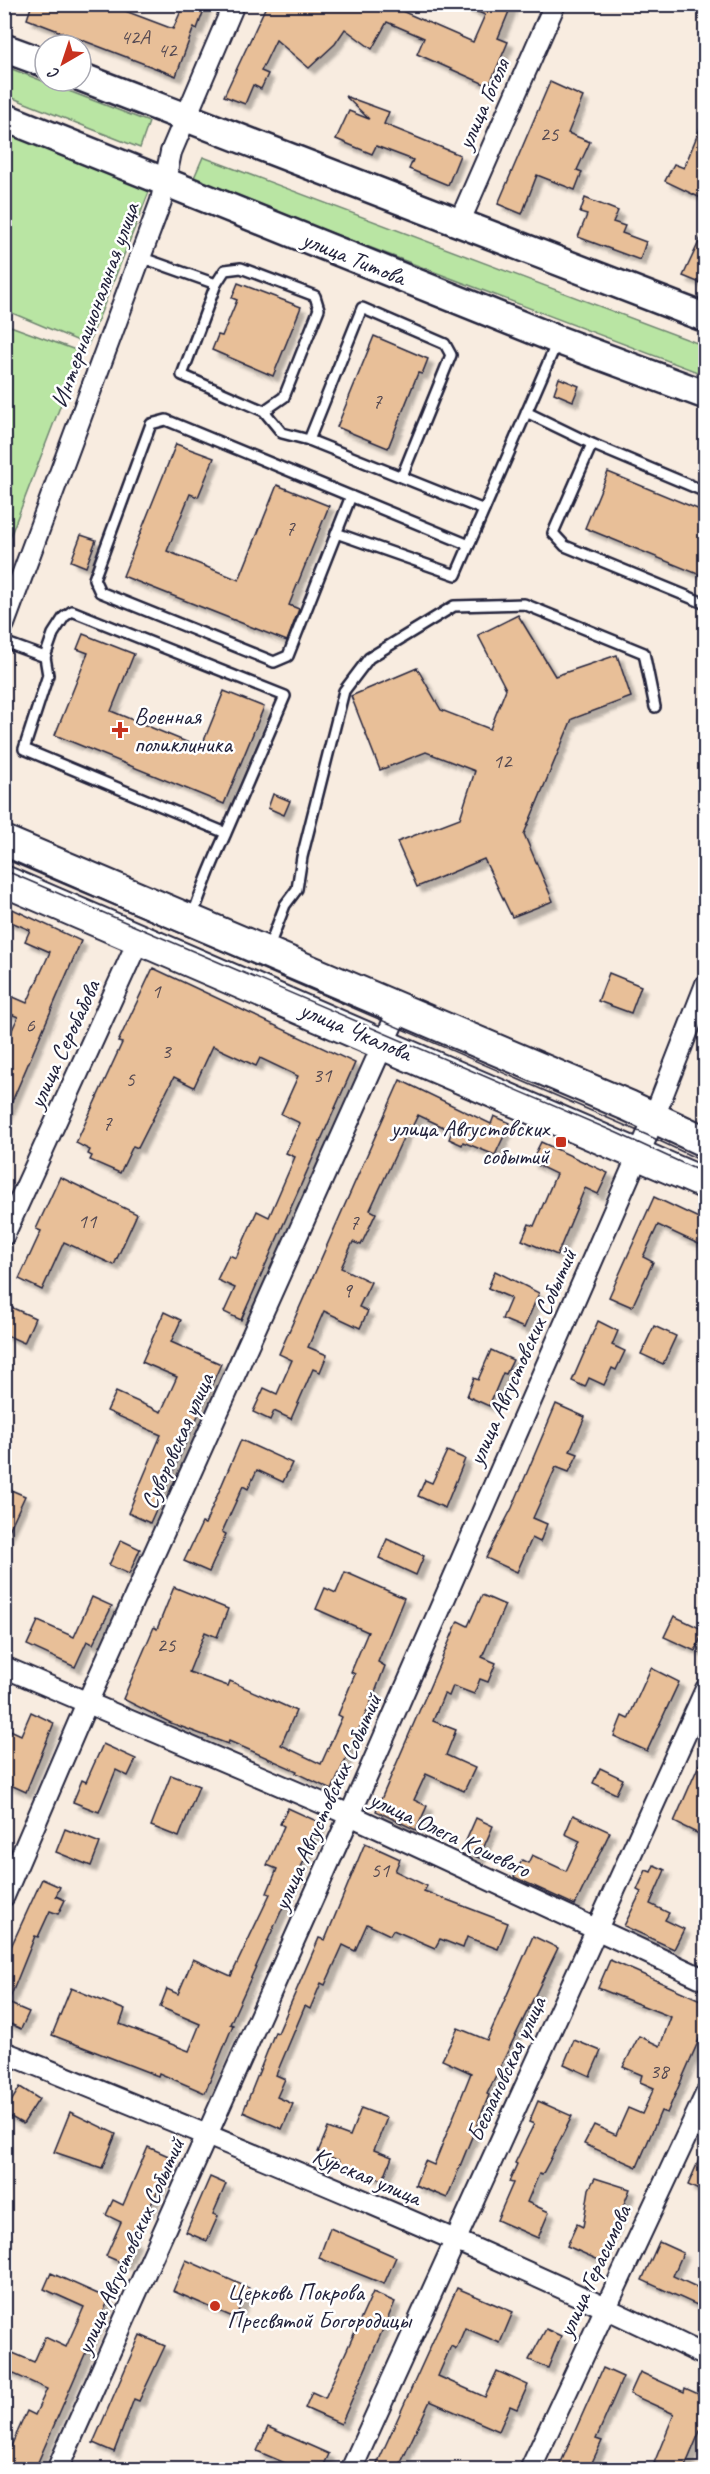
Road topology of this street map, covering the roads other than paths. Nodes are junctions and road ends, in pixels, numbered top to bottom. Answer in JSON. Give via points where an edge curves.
{"nodes":[{"id":1,"x":234,"y":4,"type":"edge"},
{"id":2,"x":555,"y":4,"type":"edge"},
{"id":3,"x":4,"y":48,"type":"edge"},
{"id":4,"x":33,"y":59,"type":"edge"},
{"id":5,"x":93,"y":82,"type":"edge"},
{"id":6,"x":185,"y":116,"type":"junction"},
{"id":7,"x":4,"y":117,"type":"edge"},
{"id":8,"x":165,"y":181,"type":"junction"},
{"id":9,"x":459,"y":223,"type":"junction"},
{"id":10,"x":141,"y":257,"type":"junction"},
{"id":11,"x":216,"y":284,"type":"junction"},
{"id":12,"x":705,"y":318,"type":"edge"},
{"id":13,"x":558,"y":340,"type":"junction"},
{"id":14,"x":705,"y":395,"type":"edge"},
{"id":15,"x":264,"y":411,"type":"junction"},
{"id":16,"x":526,"y":411,"type":"junction"},
{"id":17,"x":309,"y":440,"type":"junction"},
{"id":18,"x":592,"y":444,"type":"junction"},
{"id":19,"x":402,"y":476,"type":"junction"},
{"id":20,"x":705,"y":492,"type":"edge"},
{"id":21,"x":351,"y":496,"type":"junction"},
{"id":22,"x":484,"y":510,"type":"junction"},
{"id":23,"x":336,"y":533,"type":"junction"},
{"id":24,"x":469,"y":545,"type":"junction"},
{"id":25,"x":705,"y":604,"type":"edge"},
{"id":26,"x":4,"y":624,"type":"edge"},
{"id":27,"x":4,"y":642,"type":"edge"},
{"id":28,"x":45,"y":657,"type":"junction"},
{"id":29,"x":655,"y":707,"type":"dead end"},
{"id":30,"x":226,"y":832,"type":"junction"},
{"id":31,"x":4,"y":841,"type":"edge"},
{"id":32,"x":4,"y":881,"type":"edge"},
{"id":33,"x":191,"y":920,"type":"junction"},
{"id":34,"x":139,"y":939,"type":"junction"},
{"id":35,"x":267,"y":952,"type":"junction"},
{"id":36,"x":705,"y":984,"type":"edge"},
{"id":37,"x":399,"y":1009,"type":"junction"},
{"id":38,"x":385,"y":1043,"type":"junction"},
{"id":39,"x":654,"y":1117,"type":"junction"},
{"id":40,"x":705,"y":1142,"type":"edge"},
{"id":41,"x":639,"y":1153,"type":"junction"},
{"id":42,"x":705,"y":1184,"type":"edge"},
{"id":43,"x":4,"y":1235,"type":"edge"},
{"id":44,"x":4,"y":1667,"type":"edge"},
{"id":45,"x":705,"y":1689,"type":"edge"},
{"id":46,"x":87,"y":1703,"type":"junction"},
{"id":47,"x":350,"y":1815,"type":"junction"},
{"id":48,"x":4,"y":1896,"type":"edge"},
{"id":49,"x":597,"y":1930,"type":"junction"},
{"id":50,"x":705,"y":1980,"type":"edge"},
{"id":51,"x":4,"y":2052,"type":"edge"},
{"id":52,"x":705,"y":2094,"type":"edge"},
{"id":53,"x":208,"y":2135,"type":"junction"},
{"id":54,"x":456,"y":2242,"type":"junction"},
{"id":55,"x":605,"y":2307,"type":"junction"},
{"id":56,"x":705,"y":2356,"type":"edge"},
{"id":57,"x":57,"y":2469,"type":"edge"},
{"id":58,"x":351,"y":2469,"type":"edge"},
{"id":59,"x":530,"y":2469,"type":"edge"}],
"edges":[{"from":1,"to":6,"type":"street","name":"Интернациональная улица"},
{"from":2,"to":9,"type":"street","name":"улица Гоголя"},
{"from":3,"to":4,"type":"street"},
{"from":5,"to":6,"type":"street"},
{"from":6,"to":8,"type":"street","name":"Интернациональная улица"},
{"from":6,"to":9,"type":"street"},
{"from":7,"to":8,"type":"street","name":"улица Титова"},
{"from":8,"to":10,"type":"street","name":"Интернациональная улица"},
{"from":8,"to":13,"type":"street","name":"улица Титова"},
{"from":9,"to":12,"type":"street"},
{"from":10,"to":11,"type":"lane"},
{"from":10,"to":26,"type":"street","name":"Интернациональная улица"},
{"from":11,"to":15,"type":"lane","via":[[183,375]]},
{"from":11,"to":15,"type":"lane","via":[[225,270],[241,268],[315,296],[319,309],[284,397]]},
{"from":13,"to":14,"type":"street","name":"улица Титова"},
{"from":13,"to":16,"type":"lane"},
{"from":15,"to":17,"type":"lane","via":[[282,433]]},
{"from":16,"to":18,"type":"lane"},
{"from":16,"to":22,"type":"lane"},
{"from":17,"to":19,"type":"lane"},
{"from":17,"to":19,"type":"lane","via":[[362,308],[445,344],[451,355]]},
{"from":18,"to":20,"type":"lane"},
{"from":18,"to":25,"type":"lane","via":[[553,533],[564,546]]},
{"from":19,"to":22,"type":"lane"},
{"from":21,"to":23,"type":"lane"},
{"from":21,"to":23,"type":"lane","via":[[166,420],[152,424],[94,579],[100,592],[274,662],[288,656]]},
{"from":21,"to":24,"type":"lane"},
{"from":22,"to":24,"type":"lane"},
{"from":23,"to":24,"type":"lane","via":[[456,575]]},
{"from":27,"to":28,"type":"lane"},
{"from":28,"to":30,"type":"lane","via":[[48,675],[24,749]]},
{"from":28,"to":30,"type":"lane","via":[[53,634],[72,611],[285,696]]},
{"from":29,"to":35,"type":"lane","via":[[644,653],[524,604],[454,606],[369,658],[344,691],[297,889],[285,905]]},
{"from":30,"to":33,"type":"lane"},
{"from":31,"to":33,"type":"main road","name":"улица Чкалова"},
{"from":32,"to":34,"type":"main road","name":"улица Чкалова"},
{"from":33,"to":35,"type":"main road","name":"улица Чкалова"},
{"from":34,"to":38,"type":"main road","name":"улица Чкалова"},
{"from":34,"to":43,"type":"street","name":"улица Серобабова"},
{"from":35,"to":37,"type":"main road","name":"улица Чкалова"},
{"from":36,"to":39,"type":"street"},
{"from":37,"to":38,"type":"street","name":"Суворовская улица"},
{"from":37,"to":39,"type":"main road","name":"улица Чкалова"},
{"from":38,"to":41,"type":"main road","name":"улица Чкалова"},
{"from":38,"to":46,"type":"street","name":"Суворовская улица"},
{"from":39,"to":40,"type":"main road","name":"улица Чкалова"},
{"from":39,"to":41,"type":"street"},
{"from":41,"to":42,"type":"main road","name":"улица Чкалова"},
{"from":41,"to":47,"type":"street","name":"улица Августовских Событий"},
{"from":44,"to":46,"type":"street","name":"улица Олега Кошевого"},
{"from":45,"to":49,"type":"street","name":"Беслановская улица"},
{"from":46,"to":47,"type":"street","name":"улица Олега Кошевого"},
{"from":46,"to":48,"type":"street","name":"Суворовская улица"},
{"from":47,"to":49,"type":"street","name":"улица Олега Кошевого"},
{"from":47,"to":53,"type":"street","name":"улица Августовских Событий"},
{"from":49,"to":50,"type":"street","name":"улица Олега Кошевого"},
{"from":49,"to":54,"type":"street","name":"Беслановская улица"},
{"from":51,"to":53,"type":"street","name":"Курская улица"},
{"from":52,"to":55,"type":"street","name":"улица Герасимова"},
{"from":53,"to":54,"type":"street","name":"Курская улица"},
{"from":53,"to":57,"type":"street","name":"улица Августовских Событий"},
{"from":54,"to":55,"type":"street","name":"Курская улица"},
{"from":54,"to":58,"type":"street","name":"Беслановская улица"},
{"from":55,"to":56,"type":"street","name":"Курская улица"},
{"from":55,"to":59,"type":"street","name":"улица Герасимова"}]}
